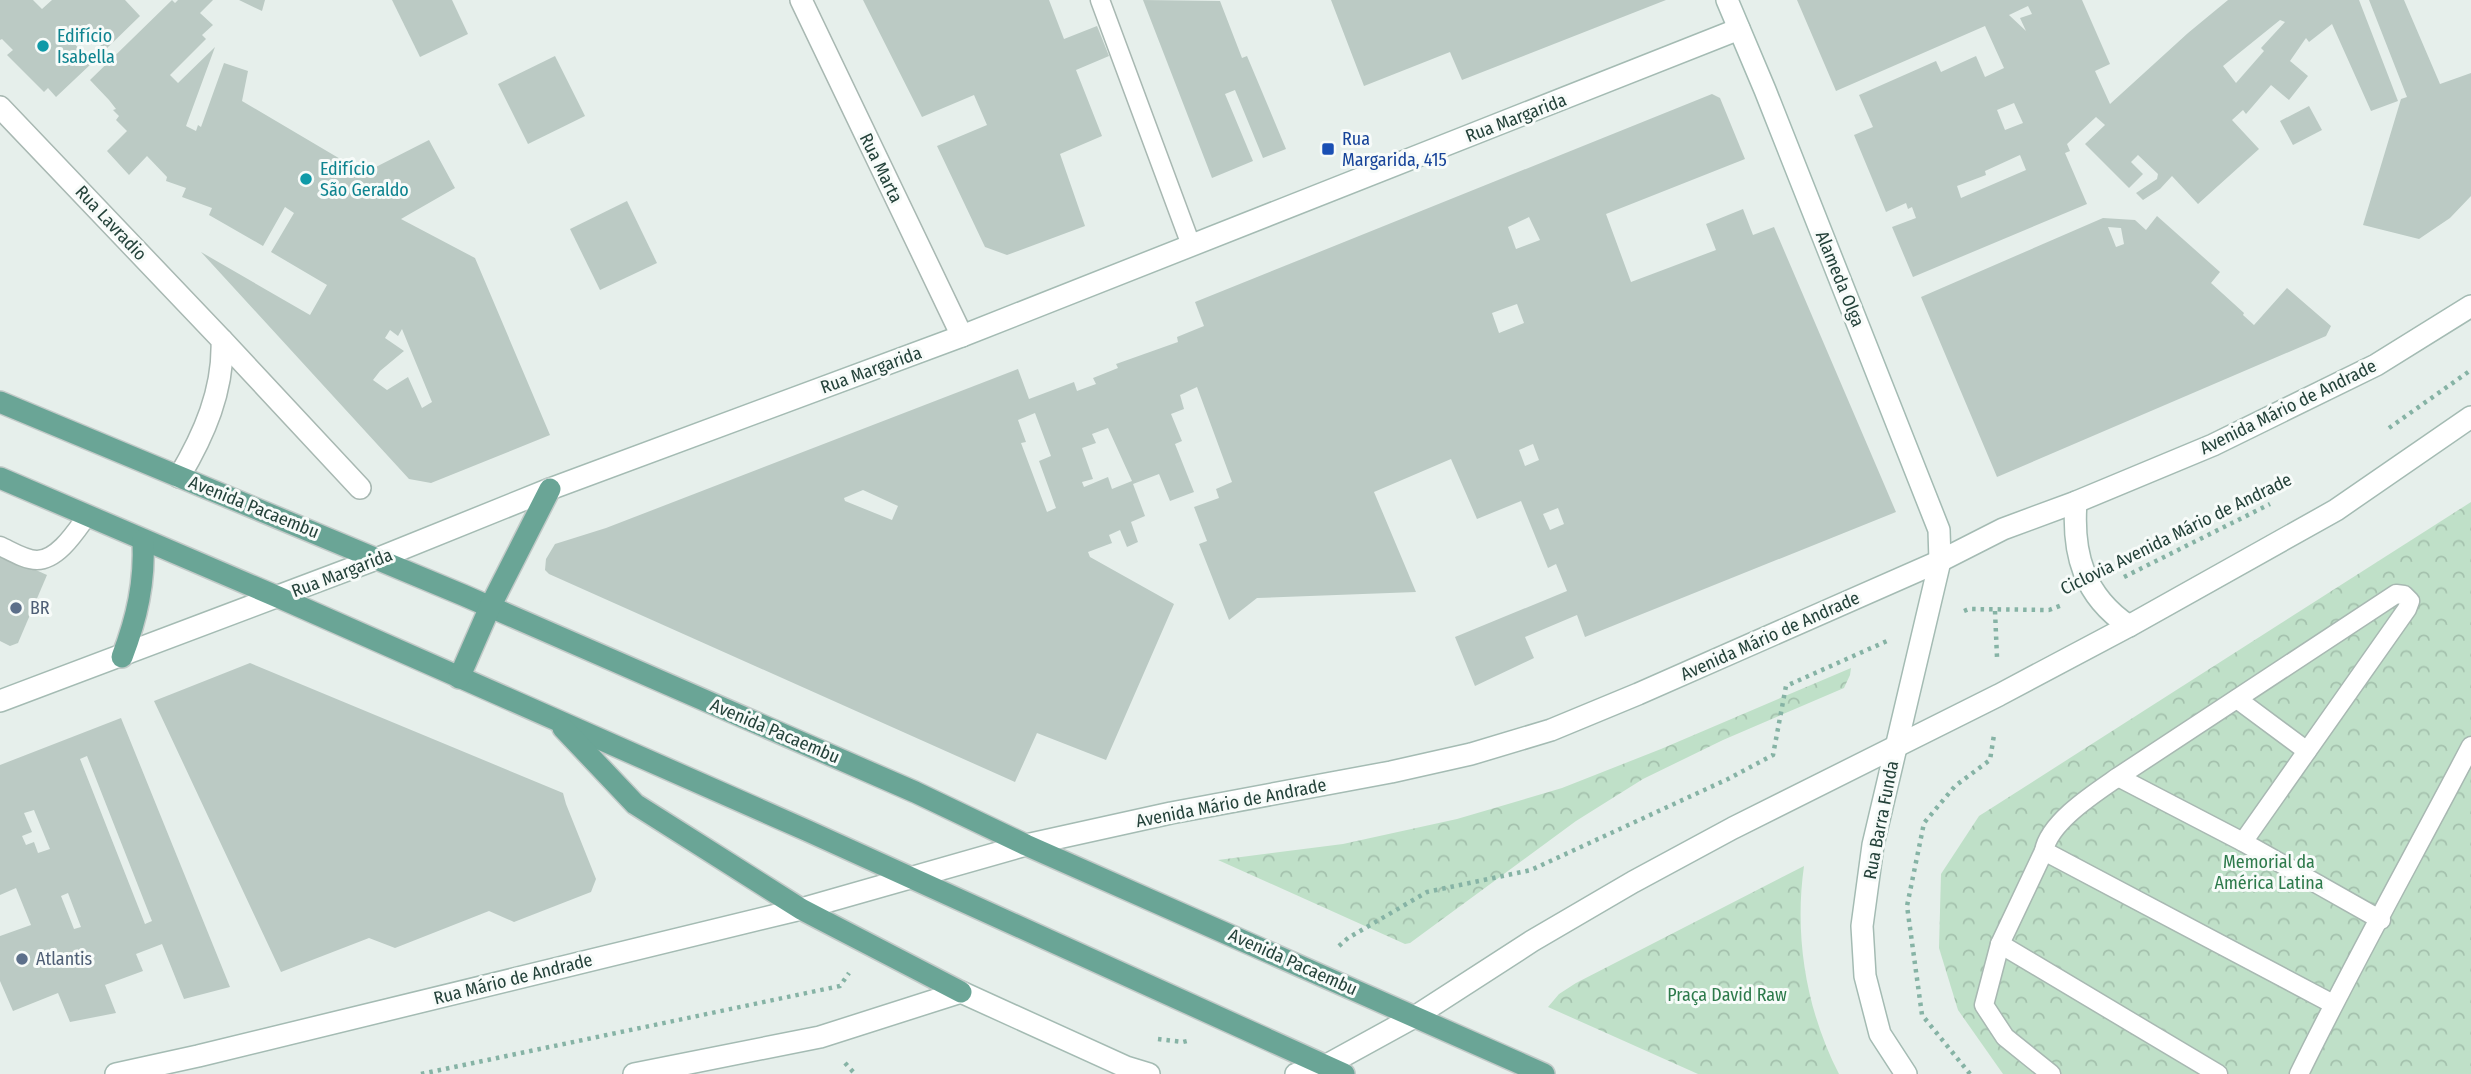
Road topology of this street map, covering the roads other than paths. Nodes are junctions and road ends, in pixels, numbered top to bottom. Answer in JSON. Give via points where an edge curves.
{"nodes":[{"id":1,"x":801,"y":0,"type":"edge"},
{"id":2,"x":1100,"y":0,"type":"edge"},
{"id":3,"x":1727,"y":0,"type":"edge"},
{"id":4,"x":1739,"y":29,"type":"junction"},
{"id":5,"x":0,"y":107,"type":"edge"},
{"id":6,"x":1191,"y":245,"type":"junction"},
{"id":7,"x":2471,"y":306,"type":"edge"},
{"id":8,"x":962,"y":336,"type":"junction"},
{"id":9,"x":222,"y":340,"type":"junction"},
{"id":10,"x":0,"y":402,"type":"edge"},
{"id":11,"x":2471,"y":417,"type":"edge"},
{"id":12,"x":179,"y":477,"type":"junction"},
{"id":13,"x":0,"y":478,"type":"edge"},
{"id":14,"x":360,"y":488,"type":"dead end"},
{"id":15,"x":550,"y":489,"type":"junction"},
{"id":16,"x":2076,"y":502,"type":"junction"},
{"id":17,"x":87,"y":516,"type":"junction"},
{"id":18,"x":143,"y":540,"type":"junction"},
{"id":19,"x":0,"y":546,"type":"edge"},
{"id":20,"x":379,"y":558,"type":"junction"},
{"id":21,"x":1940,"y":561,"type":"junction"},
{"id":22,"x":278,"y":597,"type":"junction"},
{"id":23,"x":490,"y":607,"type":"junction"},
{"id":24,"x":2129,"y":626,"type":"junction"},
{"id":25,"x":122,"y":657,"type":"junction"},
{"id":26,"x":459,"y":678,"type":"junction"},
{"id":27,"x":2237,"y":699,"type":"junction"},
{"id":28,"x":0,"y":701,"type":"edge"},
{"id":29,"x":556,"y":721,"type":"junction"},
{"id":30,"x":1895,"y":746,"type":"junction"},
{"id":31,"x":2471,"y":746,"type":"edge"},
{"id":32,"x":2307,"y":751,"type":"junction"},
{"id":33,"x":2118,"y":777,"type":"junction"},
{"id":34,"x":2243,"y":842,"type":"junction"},
{"id":35,"x":1026,"y":845,"type":"junction"},
{"id":36,"x":2044,"y":850,"type":"junction"},
{"id":37,"x":907,"y":877,"type":"junction"},
{"id":38,"x":801,"y":909,"type":"junction"},
{"id":39,"x":2381,"y":919,"type":"junction"},
{"id":40,"x":2000,"y":944,"type":"junction"},
{"id":41,"x":961,"y":992,"type":"junction"},
{"id":42,"x":2333,"y":1004,"type":"junction"},
{"id":43,"x":1416,"y":1016,"type":"junction"},
{"id":44,"x":1334,"y":1070,"type":"edge"},
{"id":45,"x":116,"y":1074,"type":"edge"},
{"id":46,"x":634,"y":1074,"type":"edge"},
{"id":47,"x":1149,"y":1074,"type":"edge"},
{"id":48,"x":1296,"y":1074,"type":"edge"},
{"id":49,"x":1544,"y":1074,"type":"edge"},
{"id":50,"x":1906,"y":1074,"type":"edge"},
{"id":51,"x":2051,"y":1074,"type":"edge"},
{"id":52,"x":2218,"y":1074,"type":"edge"},
{"id":53,"x":2299,"y":1074,"type":"edge"}],
"edges":[{"from":1,"to":8,"type":"street","name":"Rua Marta"},
{"from":2,"to":6,"type":"lane"},
{"from":3,"to":4,"type":"street","name":"Alameda Olga"},
{"from":4,"to":6,"type":"street","name":"Rua Margarida"},
{"from":4,"to":21,"type":"street","name":"Alameda Olga","via":[[1936,518]]},
{"from":5,"to":9,"type":"street","name":"Rua Lavradio"},
{"from":6,"to":8,"type":"street","name":"Rua Margarida"},
{"from":7,"to":16,"type":"street","name":"Avenida Mário de Andrade","via":[[2376,365],[2213,445]]},
{"from":8,"to":15,"type":"street","name":"Rua Margarida"},
{"from":9,"to":12,"type":"street","via":[[216,395],[199,443]]},
{"from":9,"to":14,"type":"street","name":"Rua Lavradio"},
{"from":10,"to":12,"type":"main road","name":"Avenida Pacaembu"},
{"from":11,"to":24,"type":"street","via":[[2336,510]]},
{"from":12,"to":20,"type":"main road","name":"Avenida Pacaembu"},
{"from":13,"to":17,"type":"main road"},
{"from":15,"to":20,"type":"street","name":"Rua Margarida"},
{"from":15,"to":23,"type":"main road"},
{"from":16,"to":21,"type":"street","name":"Avenida Mário de Andrade","via":[[2003,529]]},
{"from":16,"to":24,"type":"street","via":[[2078,557],[2093,592]]},
{"from":17,"to":18,"type":"main road"},
{"from":17,"to":19,"type":"lane","via":[[69,540],[39,561]]},
{"from":18,"to":22,"type":"main road"},
{"from":18,"to":25,"type":"main road","via":[[140,602]]},
{"from":20,"to":22,"type":"street","name":"Rua Margarida"},
{"from":20,"to":23,"type":"main road","name":"Avenida Pacaembu"},
{"from":21,"to":30,"type":"street","name":"Rua Barra Funda"},
{"from":21,"to":35,"type":"street","name":"Avenida Mário de Andrade","via":[[1551,730],[1391,772]]},
{"from":22,"to":25,"type":"street","name":"Rua Margarida"},
{"from":22,"to":26,"type":"main road"},
{"from":23,"to":26,"type":"main road"},
{"from":23,"to":35,"type":"main road","name":"Avenida Pacaembu"},
{"from":24,"to":30,"type":"street"},
{"from":25,"to":28,"type":"street","name":"Rua Margarida"},
{"from":26,"to":29,"type":"main road"},
{"from":27,"to":32,"type":"lane"},
{"from":27,"to":32,"type":"lane","via":[[2396,594],[2404,595],[2410,601],[2407,609]]},
{"from":27,"to":33,"type":"lane"},
{"from":29,"to":37,"type":"main road"},
{"from":29,"to":38,"type":"main road","via":[[635,804]]},
{"from":30,"to":43,"type":"street","via":[[1633,882]]},
{"from":30,"to":50,"type":"street","name":"Rua Barra Funda","via":[[1873,845],[1862,926],[1864,976],[1880,1034]]},
{"from":31,"to":39,"type":"lane"},
{"from":32,"to":34,"type":"lane"},
{"from":33,"to":34,"type":"lane"},
{"from":33,"to":36,"type":"lane","via":[[2076,808]]},
{"from":34,"to":39,"type":"lane"},
{"from":35,"to":37,"type":"street","name":"Avenida Mário de Andrade"},
{"from":35,"to":43,"type":"main road","name":"Avenida Pacaembu"},
{"from":36,"to":40,"type":"lane"},
{"from":36,"to":42,"type":"lane"},
{"from":37,"to":38,"type":"street","name":"Rua Mário de Andrade"},
{"from":37,"to":44,"type":"main road"},
{"from":38,"to":41,"type":"main road"},
{"from":38,"to":45,"type":"street","name":"Rua Mário de Andrade"},
{"from":39,"to":42,"type":"lane"},
{"from":40,"to":51,"type":"lane","via":[[1984,1005],[2005,1037]]},
{"from":40,"to":52,"type":"lane"},
{"from":41,"to":46,"type":"street","via":[[820,1037]]},
{"from":41,"to":47,"type":"street","via":[[1126,1068]]},
{"from":42,"to":53,"type":"lane"},
{"from":43,"to":44,"type":"street"},
{"from":43,"to":49,"type":"main road","name":"Avenida Pacaembu"},
{"from":44,"to":48,"type":"street"}]}
